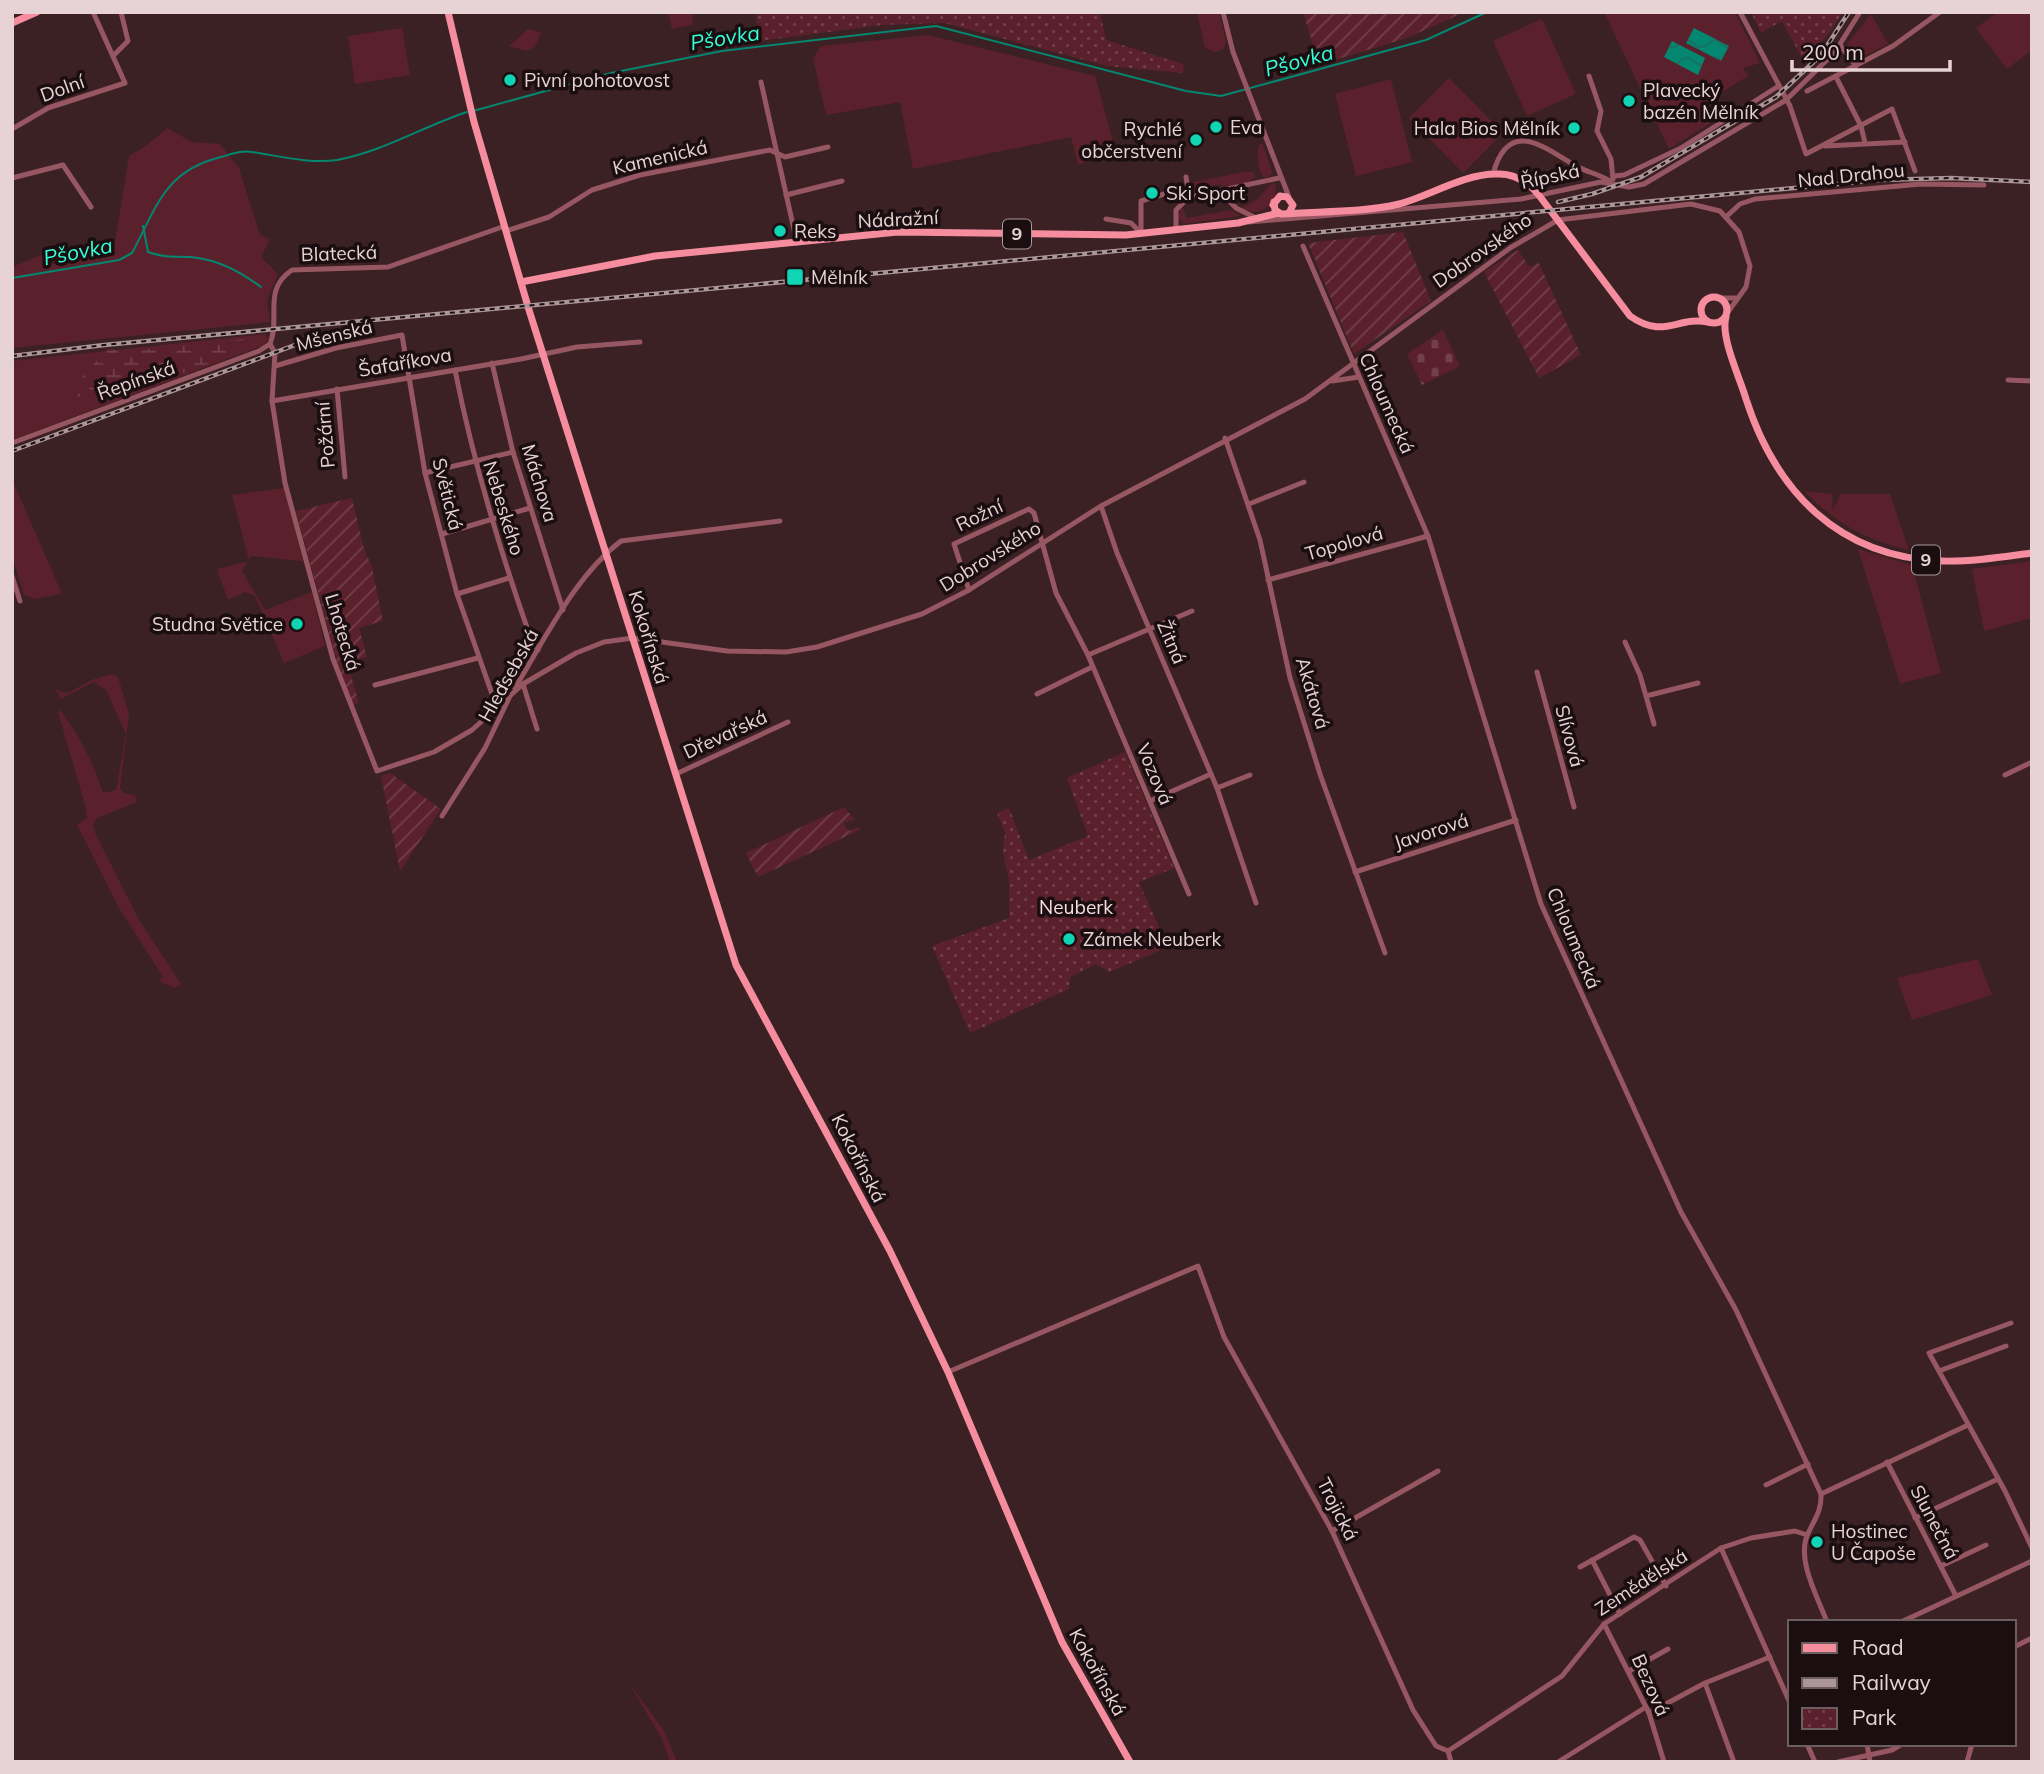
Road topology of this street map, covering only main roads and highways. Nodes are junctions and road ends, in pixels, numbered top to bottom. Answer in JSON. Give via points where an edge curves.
{"nodes":[{"id":1,"x":448,"y":12,"type":"edge"},
{"id":2,"x":35,"y":13,"type":"edge"},
{"id":3,"x":12,"y":23,"type":"edge"},
{"id":4,"x":1291,"y":200,"type":"junction"},
{"id":5,"x":1275,"y":201,"type":"junction"},
{"id":6,"x":1322,"y":212,"type":"junction"},
{"id":7,"x":1289,"y":213,"type":"junction"},
{"id":8,"x":1279,"y":214,"type":"junction"},
{"id":9,"x":1256,"y":218,"type":"junction"},
{"id":10,"x":520,"y":282,"type":"junction"},
{"id":11,"x":1701,"y":308,"type":"junction"},
{"id":12,"x":1727,"y":314,"type":"junction"},
{"id":13,"x":1687,"y":323,"type":"junction"},
{"id":14,"x":1710,"y":323,"type":"junction"},
{"id":15,"x":1727,"y":338,"type":"junction"},
{"id":16,"x":2032,"y":554,"type":"edge"},
{"id":17,"x":1130,"y":1762,"type":"edge"}],
"edges":[{"from":1,"to":10,"type":"main road","name":"Kokořínská"},
{"from":2,"to":3,"type":"main road"},
{"from":4,"to":5,"type":"main road","number":"9","via":[[1282,196]]},
{"from":4,"to":6,"type":"main road","name":"Řípská","number":"9"},
{"from":4,"to":7,"type":"main road"},
{"from":5,"to":8,"type":"main road"},
{"from":5,"to":9,"type":"main road","name":"Nádražní","number":"9"},
{"from":6,"to":7,"type":"main road","name":"Řípská","number":"9"},
{"from":6,"to":13,"type":"main road","name":"Řípská","number":"9","via":[[1379,208],[1493,174],[1515,177],[1535,190],[1630,316],[1656,327]]},
{"from":7,"to":8,"type":"main road","number":"9"},
{"from":8,"to":9,"type":"main road","name":"Nádražní","number":"9"},
{"from":9,"to":10,"type":"main road","name":"Nádražní","number":"9","via":[[1107,235],[898,232],[655,256]]},
{"from":10,"to":17,"type":"main road","name":"Kokořínská","via":[[736,965],[817,1111],[948,1372],[1062,1642]]},
{"from":11,"to":12,"type":"main road","number":"9","via":[[1708,298],[1720,298]]},
{"from":11,"to":13,"type":"main road"},
{"from":11,"to":14,"type":"main road","number":"9"},
{"from":12,"to":14,"type":"main road"},
{"from":12,"to":15,"type":"main road","number":"9"},
{"from":13,"to":14,"type":"main road"},
{"from":14,"to":15,"type":"main road","number":"9"},
{"from":15,"to":16,"type":"main road","number":"9","via":[[1767,452],[1793,490],[1827,522],[1867,545],[1913,558],[1956,561]]}]}
